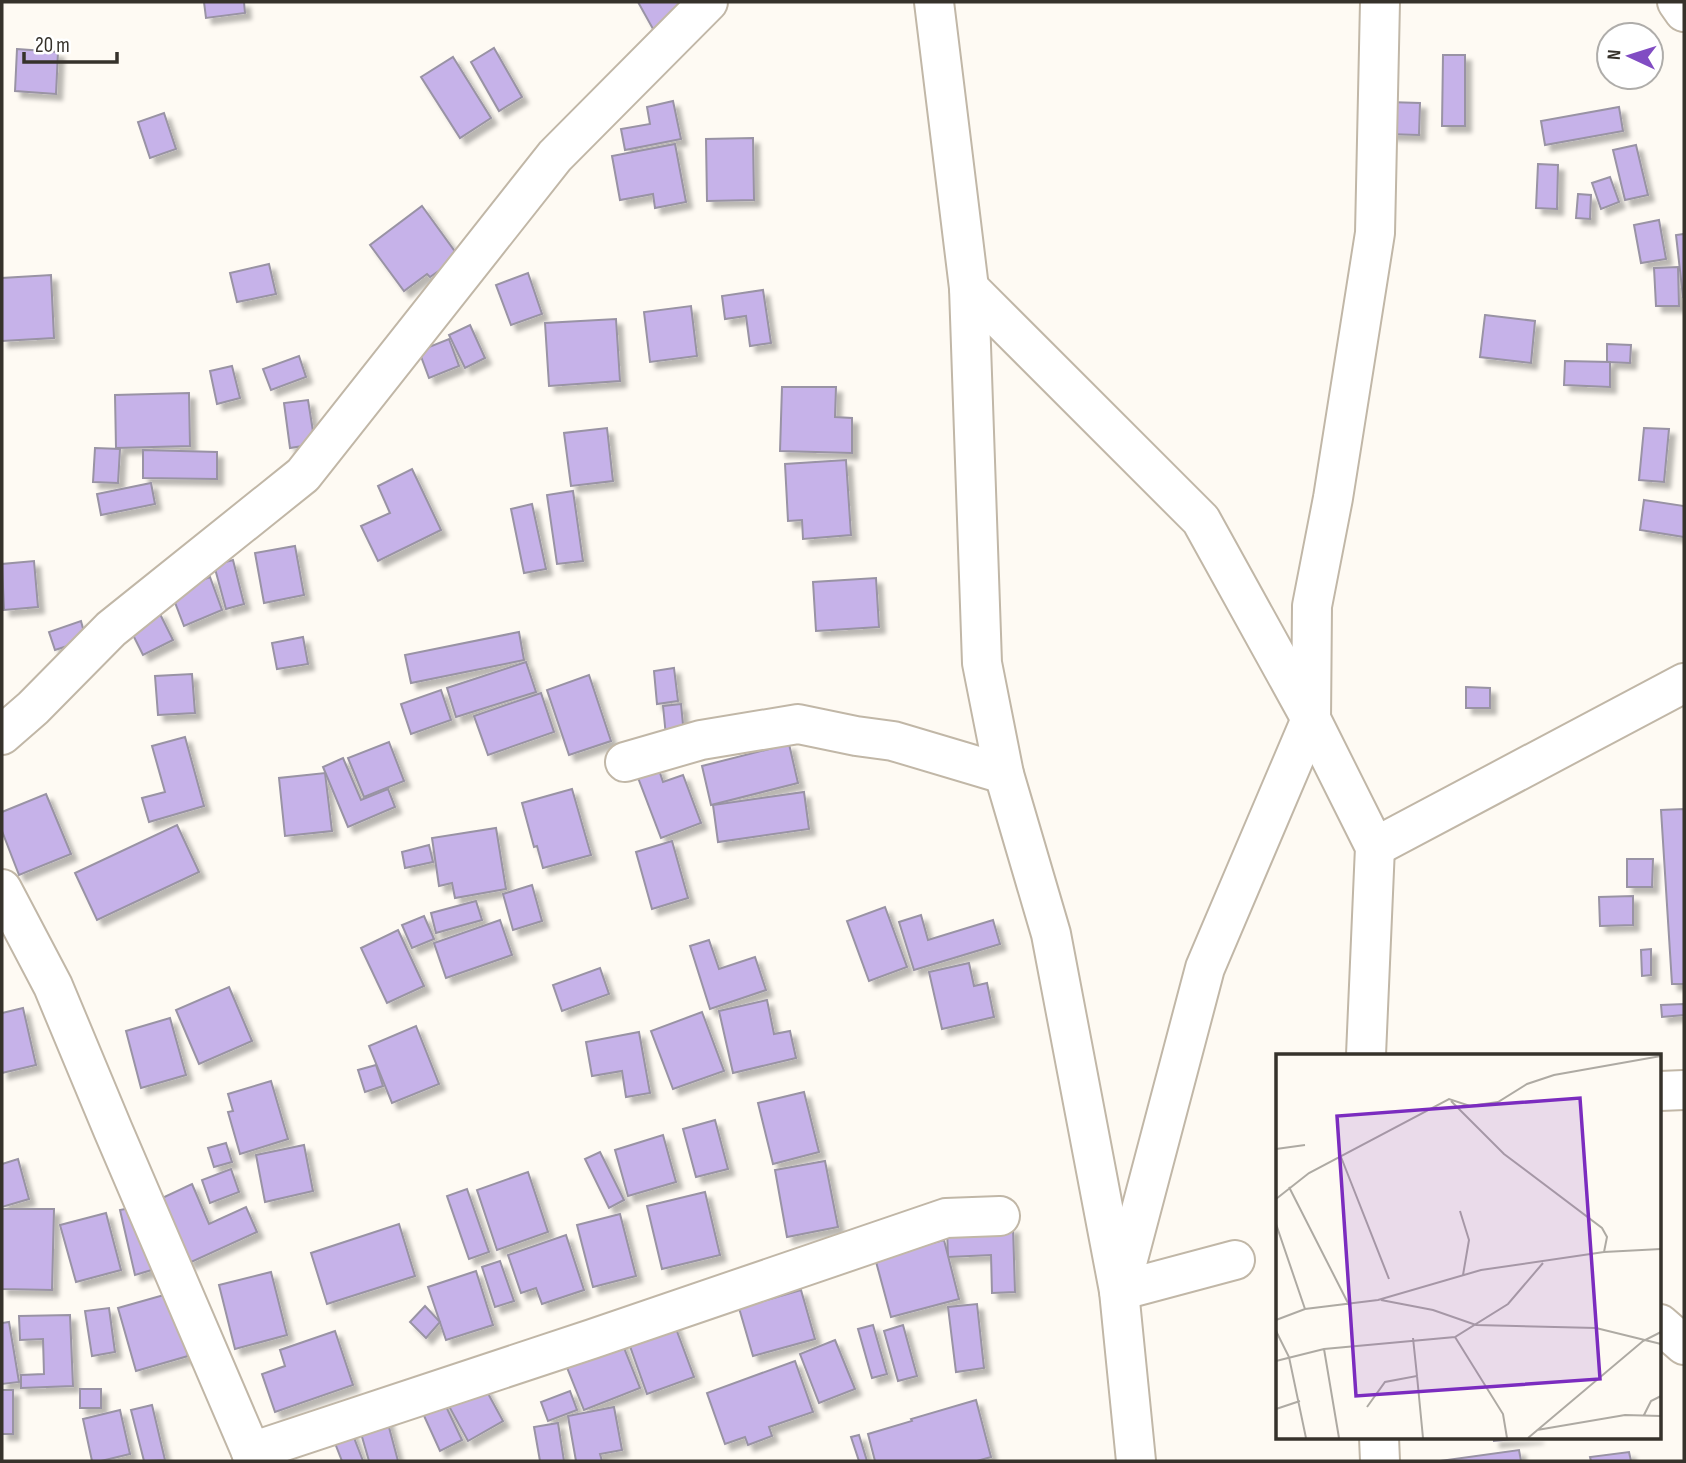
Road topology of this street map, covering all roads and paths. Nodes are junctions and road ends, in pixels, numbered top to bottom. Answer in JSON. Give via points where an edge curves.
{"nodes":[{"id":1,"x":708,"y":2,"type":"edge"},
{"id":2,"x":934,"y":2,"type":"edge"},
{"id":3,"x":1380,"y":2,"type":"edge"},
{"id":4,"x":1677,"y":2,"type":"edge"},
{"id":5,"x":1684,"y":12,"type":"edge"},
{"id":6,"x":969,"y":288,"type":"junction"},
{"id":7,"x":1684,"y":683,"type":"edge"},
{"id":8,"x":1311,"y":719,"type":"junction"},
{"id":9,"x":2,"y":735,"type":"edge"},
{"id":10,"x":625,"y":762,"type":"dead end"},
{"id":11,"x":1004,"y":774,"type":"junction"},
{"id":12,"x":1375,"y":847,"type":"junction"},
{"id":13,"x":2,"y":888,"type":"edge"},
{"id":14,"x":1366,"y":1054,"type":"edge"},
{"id":15,"x":1684,"y":1090,"type":"edge"},
{"id":16,"x":1662,"y":1091,"type":"edge"},
{"id":17,"x":1000,"y":1216,"type":"dead end"},
{"id":18,"x":1235,"y":1260,"type":"dead end"},
{"id":19,"x":1119,"y":1291,"type":"junction"},
{"id":20,"x":1662,"y":1326,"type":"edge"},
{"id":21,"x":1684,"y":1345,"type":"edge"},
{"id":22,"x":1379,"y":1438,"type":"edge"},
{"id":23,"x":253,"y":1457,"type":"edge"},
{"id":24,"x":1136,"y":1461,"type":"edge"},
{"id":25,"x":1380,"y":1461,"type":"edge"}],
"edges":[{"from":1,"to":9,"type":"street","via":[[555,156],[303,475],[111,629]]},
{"from":2,"to":6,"type":"street"},
{"from":3,"to":8,"type":"street","via":[[1375,233],[1312,606]]},
{"from":4,"to":5,"type":"street"},
{"from":6,"to":8,"type":"street","via":[[1201,520]]},
{"from":6,"to":11,"type":"street","via":[[982,663]]},
{"from":7,"to":12,"type":"street"},
{"from":8,"to":12,"type":"street"},
{"from":8,"to":19,"type":"street","via":[[1205,968]]},
{"from":10,"to":11,"type":"street","via":[[701,740],[798,724],[893,741]]},
{"from":11,"to":19,"type":"street","via":[[1051,934]]},
{"from":12,"to":14,"type":"street"},
{"from":13,"to":23,"type":"street","via":[[53,986]]},
{"from":15,"to":16,"type":"street"},
{"from":17,"to":23,"type":"street","via":[[946,1218]]},
{"from":18,"to":19,"type":"street"},
{"from":19,"to":24,"type":"street"},
{"from":20,"to":21,"type":"street"},
{"from":22,"to":25,"type":"street"}]}
